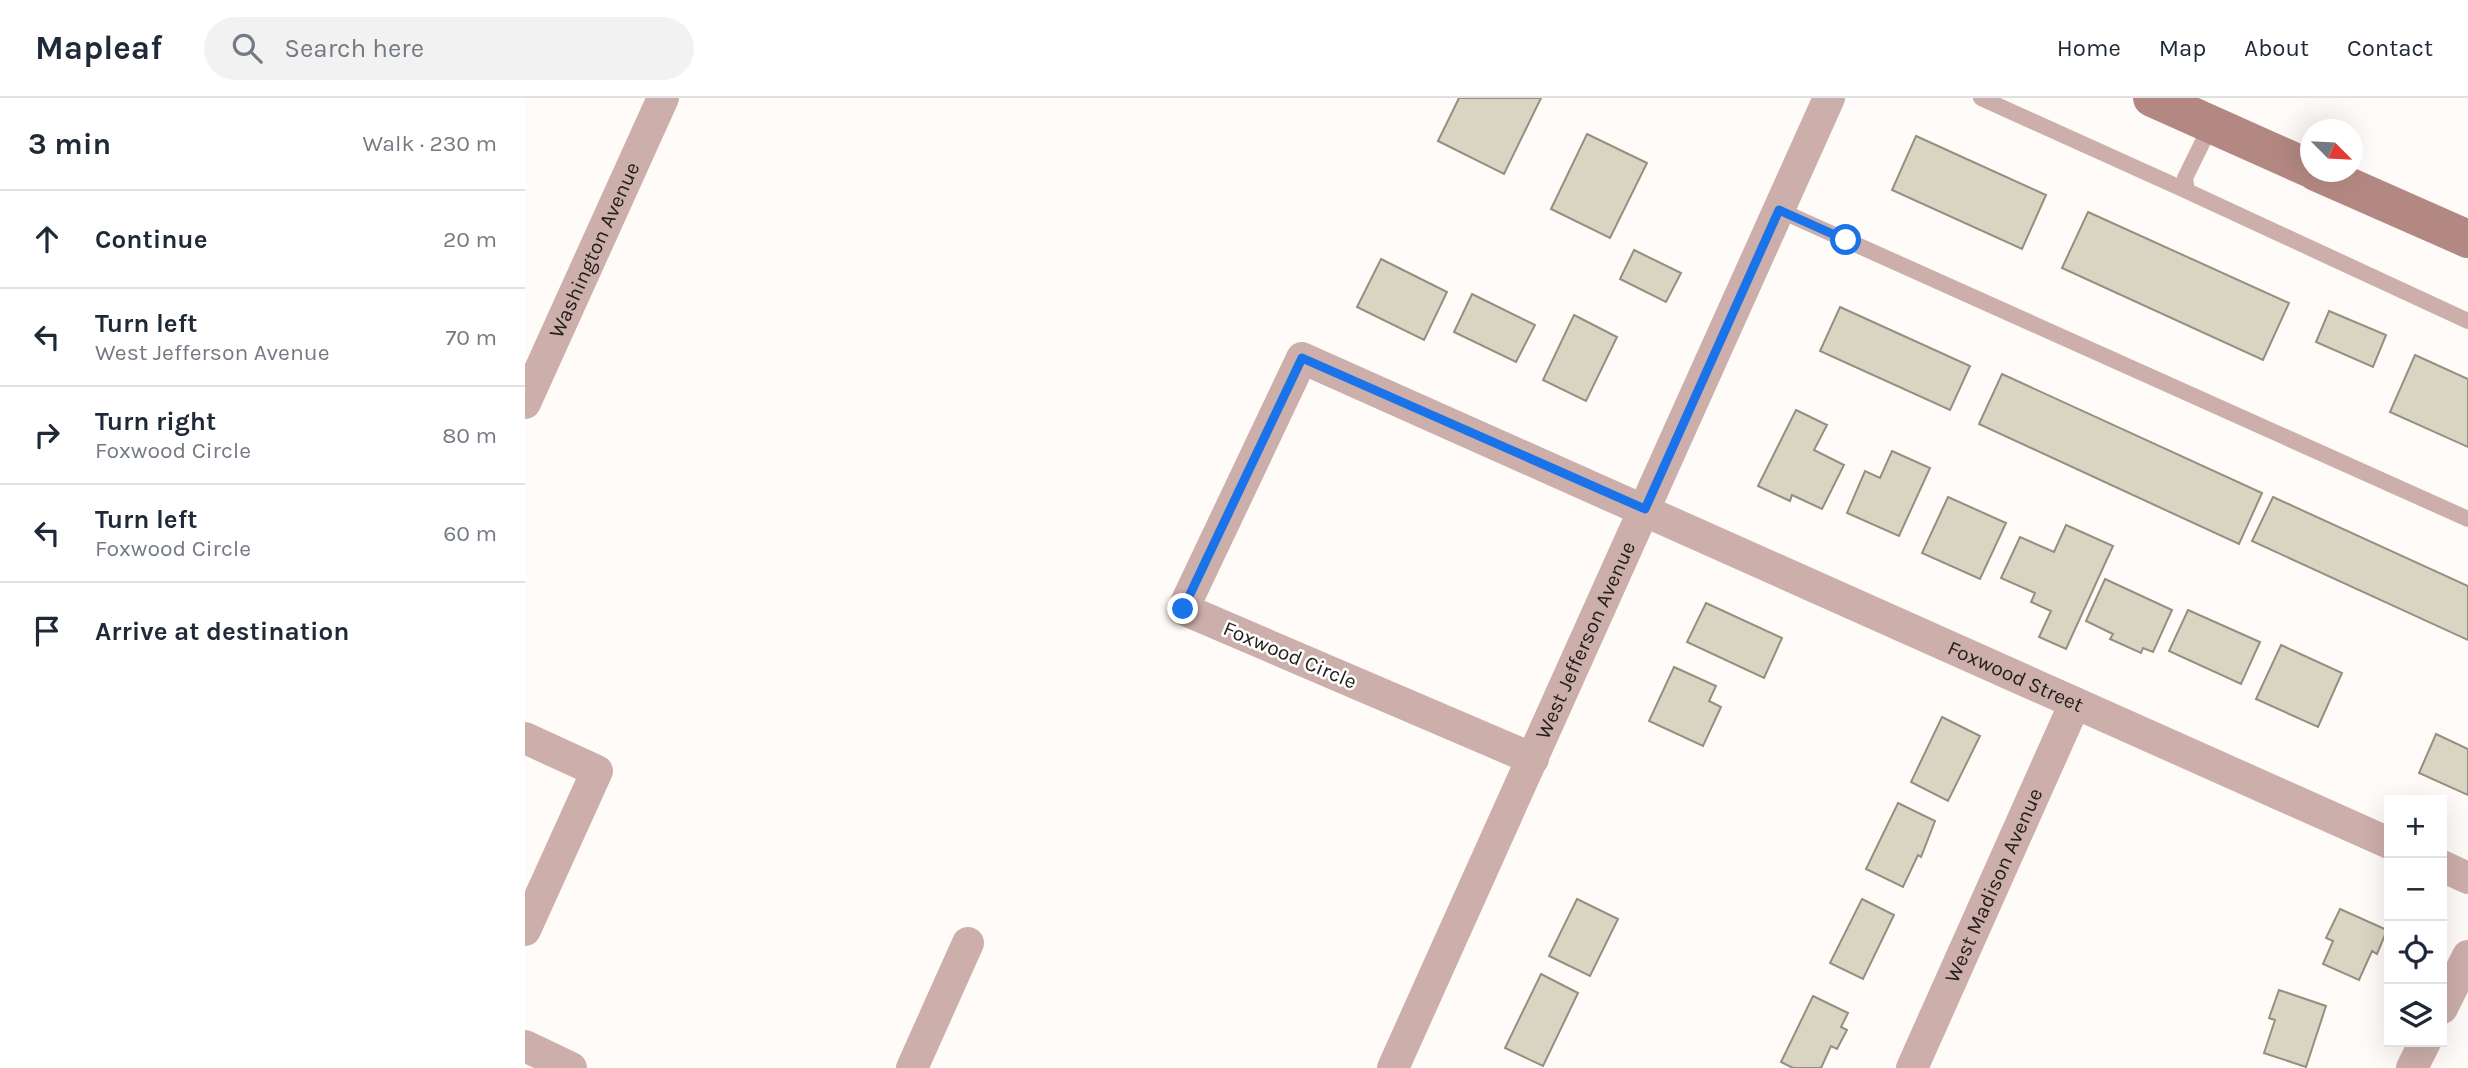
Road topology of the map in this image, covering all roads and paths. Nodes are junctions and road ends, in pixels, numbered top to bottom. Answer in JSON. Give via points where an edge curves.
{"nodes":[{"id":1,"x":663,"y":98,"type":"edge"},
{"id":2,"x":1829,"y":98,"type":"edge"},
{"id":3,"x":1981,"y":98,"type":"edge"},
{"id":4,"x":2152,"y":98,"type":"edge"},
{"id":5,"x":2211,"y":125,"type":"junction"},
{"id":6,"x":2300,"y":164,"type":"edge"},
{"id":7,"x":2339,"y":182,"type":"edge"},
{"id":8,"x":2187,"y":191,"type":"junction"},
{"id":9,"x":1779,"y":210,"type":"junction"},
{"id":10,"x":2468,"y":239,"type":"edge"},
{"id":11,"x":2468,"y":321,"type":"edge"},
{"id":12,"x":525,"y":403,"type":"edge"},
{"id":13,"x":1645,"y":509,"type":"junction"},
{"id":14,"x":2468,"y":519,"type":"edge"},
{"id":15,"x":2075,"y":703,"type":"junction"},
{"id":16,"x":525,"y":738,"type":"edge"},
{"id":17,"x":1532,"y":759,"type":"junction"},
{"id":18,"x":2384,"y":841,"type":"edge"},
{"id":19,"x":2447,"y":868,"type":"edge"},
{"id":20,"x":2468,"y":878,"type":"edge"},
{"id":21,"x":525,"y":930,"type":"edge"},
{"id":22,"x":968,"y":943,"type":"dead end"},
{"id":23,"x":2468,"y":956,"type":"edge"},
{"id":24,"x":2447,"y":998,"type":"edge"},
{"id":25,"x":525,"y":1046,"type":"edge"},
{"id":26,"x":2422,"y":1047,"type":"edge"},
{"id":27,"x":571,"y":1068,"type":"edge"},
{"id":28,"x":912,"y":1068,"type":"edge"},
{"id":29,"x":1394,"y":1068,"type":"edge"},
{"id":30,"x":1912,"y":1068,"type":"edge"},
{"id":31,"x":2412,"y":1068,"type":"edge"}],
"edges":[{"from":1,"to":12,"type":"street","name":"Washington Avenue"},
{"from":2,"to":9,"type":"street","name":"West Jefferson Avenue"},
{"from":3,"to":8,"type":"lane"},
{"from":4,"to":5,"type":"street"},
{"from":5,"to":6,"type":"street"},
{"from":5,"to":8,"type":"lane","via":[[2185,178]]},
{"from":7,"to":10,"type":"street"},
{"from":8,"to":11,"type":"lane"},
{"from":9,"to":13,"type":"street","name":"West Jefferson Avenue"},
{"from":9,"to":14,"type":"lane"},
{"from":13,"to":15,"type":"street","name":"Foxwood Street"},
{"from":13,"to":17,"type":"street","name":"West Jefferson Avenue"},
{"from":13,"to":17,"type":"street","name":"Foxwood Circle","via":[[1302,358],[1183,609]]},
{"from":15,"to":18,"type":"street","name":"Foxwood Street"},
{"from":15,"to":30,"type":"street","name":"West Madison Avenue"},
{"from":16,"to":21,"type":"street","via":[[597,771]]},
{"from":17,"to":29,"type":"street","name":"West Jefferson Avenue"},
{"from":19,"to":20,"type":"street"},
{"from":22,"to":28,"type":"street"},
{"from":23,"to":24,"type":"street"},
{"from":25,"to":27,"type":"street"},
{"from":26,"to":31,"type":"street"}]}
